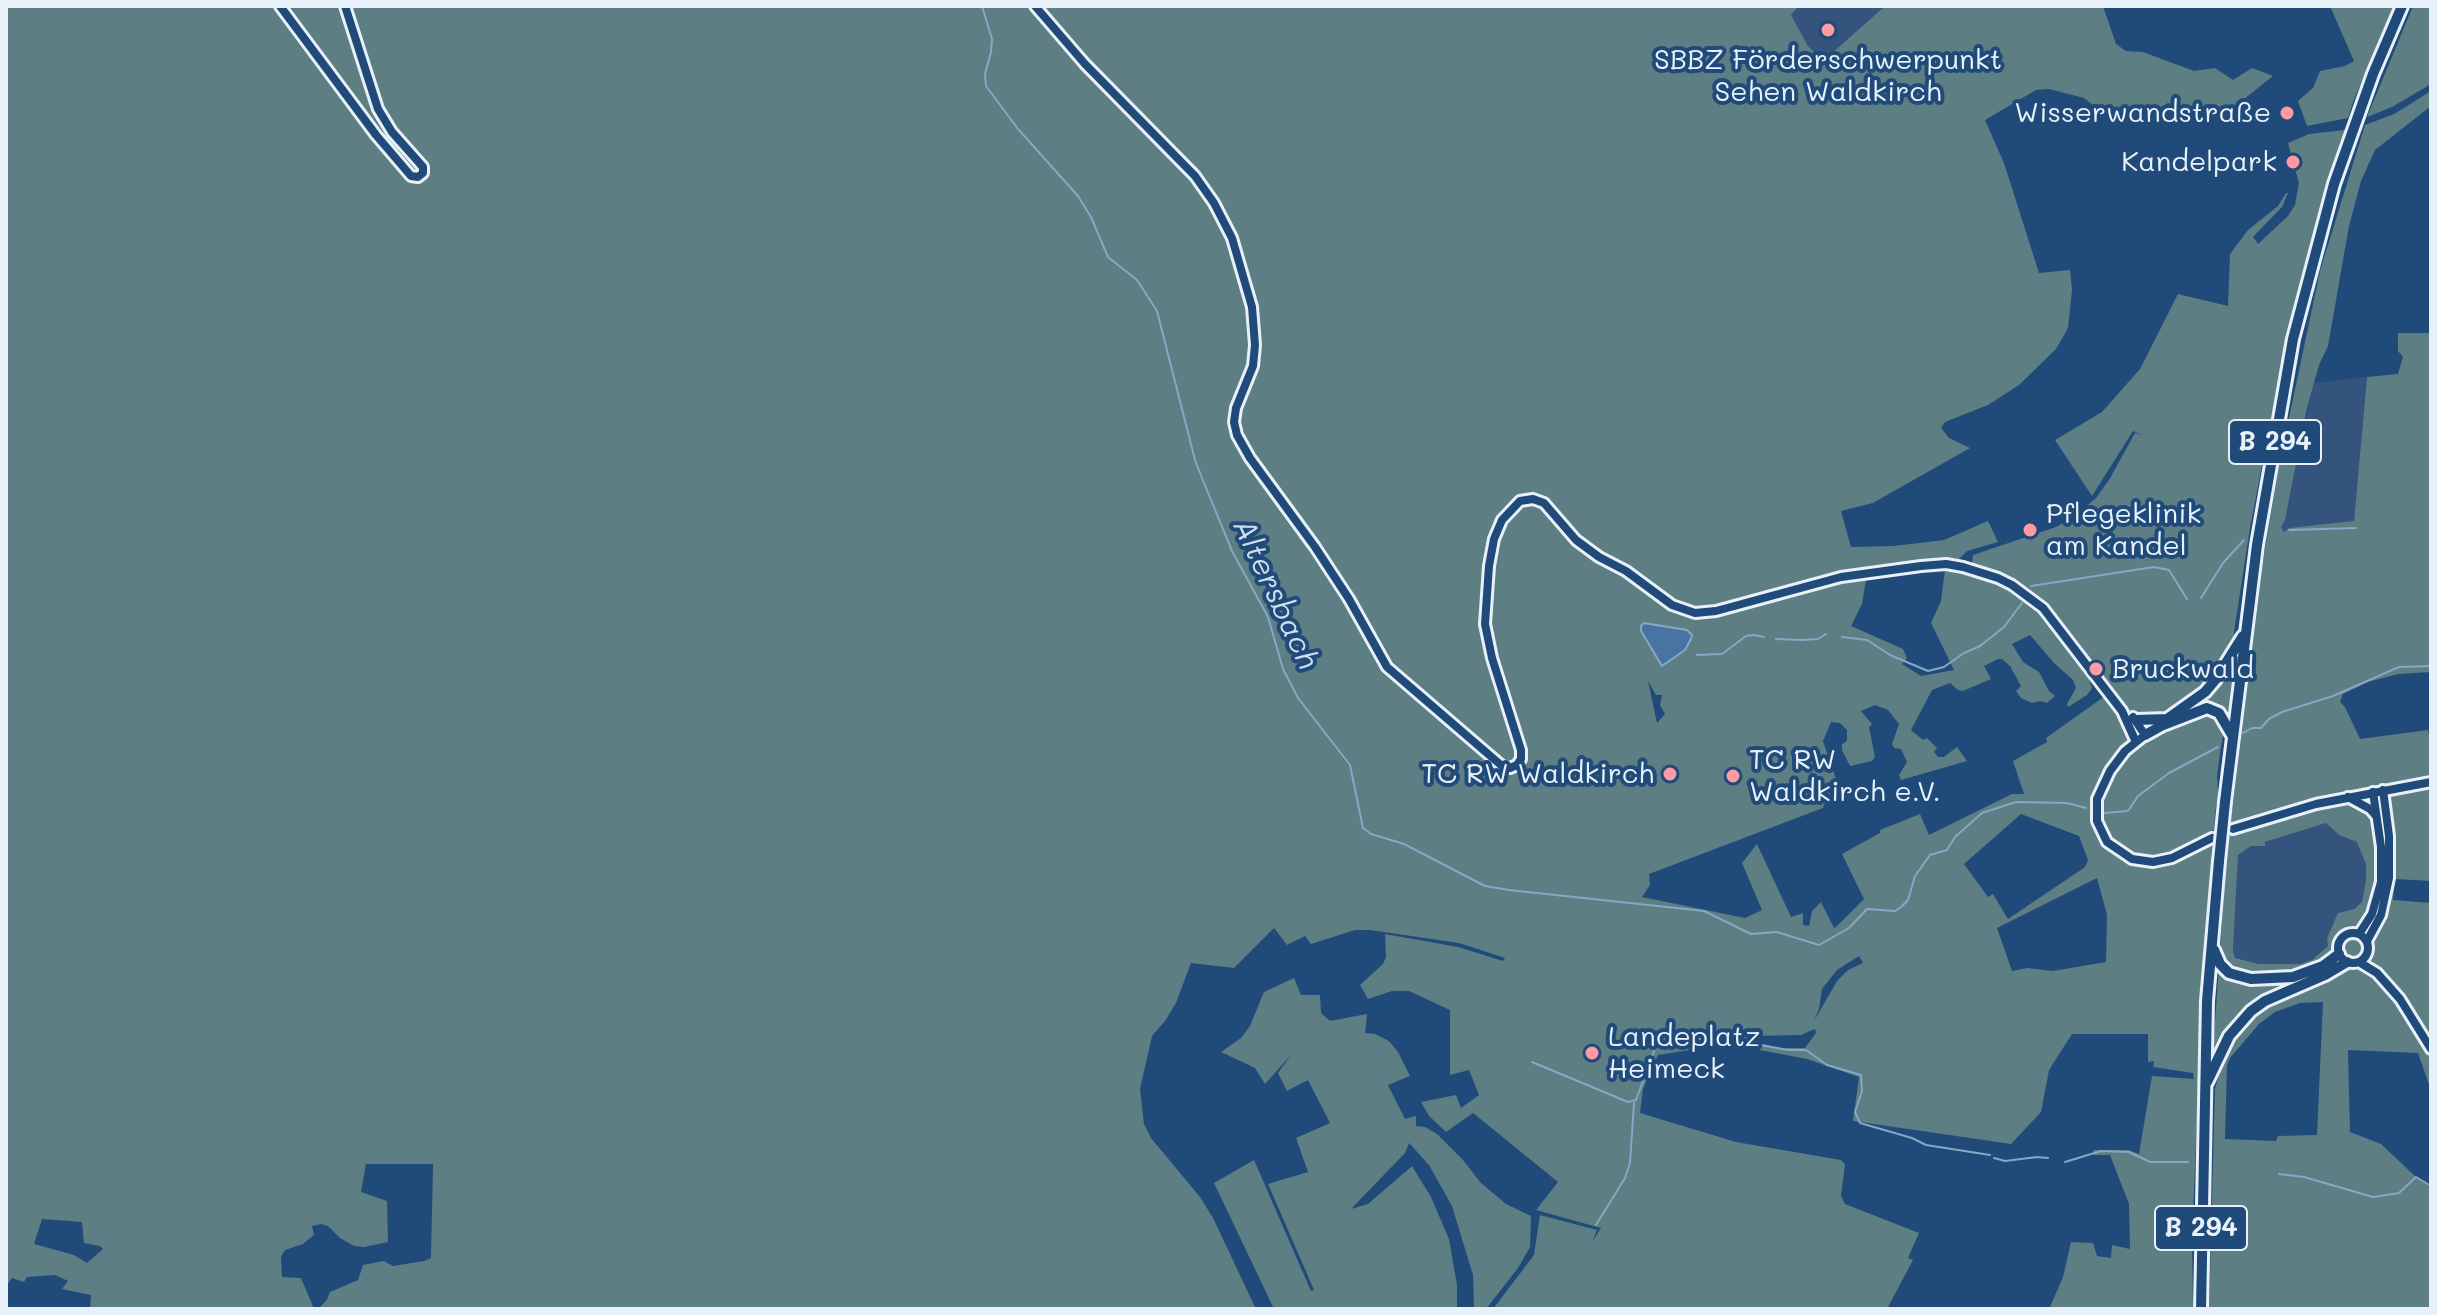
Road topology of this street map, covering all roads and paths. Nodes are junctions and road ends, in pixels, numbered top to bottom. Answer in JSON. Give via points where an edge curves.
{"nodes":[{"id":1,"x":280,"y":6,"type":"edge"},
{"id":2,"x":345,"y":6,"type":"edge"},
{"id":3,"x":1035,"y":6,"type":"edge"},
{"id":4,"x":2402,"y":6,"type":"edge"},
{"id":5,"x":2244,"y":634,"type":"junction"},
{"id":6,"x":2122,"y":711,"type":"junction"},
{"id":7,"x":2136,"y":720,"type":"junction"},
{"id":8,"x":2165,"y":722,"type":"junction"},
{"id":9,"x":2232,"y":735,"type":"junction"},
{"id":10,"x":2141,"y":738,"type":"junction"},
{"id":11,"x":2431,"y":782,"type":"edge"},
{"id":12,"x":2378,"y":791,"type":"junction"},
{"id":13,"x":2347,"y":797,"type":"junction"},
{"id":14,"x":2377,"y":816,"type":"junction"},
{"id":15,"x":2233,"y":829,"type":"dead end"},
{"id":16,"x":2212,"y":838,"type":"dead end"},
{"id":17,"x":2363,"y":938,"type":"junction"},
{"id":18,"x":2213,"y":947,"type":"junction"},
{"id":19,"x":2343,"y":958,"type":"junction"},
{"id":20,"x":2363,"y":958,"type":"junction"},
{"id":21,"x":2431,"y":1049,"type":"edge"},
{"id":22,"x":2205,"y":1088,"type":"junction"},
{"id":23,"x":2201,"y":1309,"type":"edge"}],
"edges":[{"from":1,"to":2,"type":"street","via":[[376,135],[411,176],[418,177],[423,167],[378,109]]},
{"from":3,"to":6,"type":"street","via":[[1195,176],[1226,226],[1252,307],[1253,366],[1234,422],[1250,458],[1324,560],[1387,667],[1502,766],[1517,765],[1521,750],[1485,624],[1489,566],[1502,520],[1520,501],[1533,499],[1544,503],[1599,557],[1672,605],[1695,613],[1841,577],[1921,566],[1946,564],[1998,578],[2043,608]]},
{"from":4,"to":5,"type":"highway","number":"B 294","via":[[2351,134],[2304,290]]},
{"from":5,"to":8,"type":"highway","via":[[2205,692]]},
{"from":5,"to":9,"type":"highway","number":"B 294"},
{"from":6,"to":7,"type":"street"},
{"from":6,"to":10,"type":"street"},
{"from":7,"to":8,"type":"highway"},
{"from":7,"to":10,"type":"street"},
{"from":8,"to":9,"type":"highway","via":[[2207,708],[2219,713]]},
{"from":8,"to":10,"type":"highway"},
{"from":9,"to":18,"type":"highway","number":"B 294","bridge":true},
{"from":10,"to":16,"type":"street","via":[[2110,771],[2097,799],[2097,821],[2107,842],[2132,859],[2153,862]]},
{"from":11,"to":12,"type":"street"},
{"from":12,"to":13,"type":"street"},
{"from":12,"to":14,"type":"street"},
{"from":12,"to":17,"type":"street","via":[[2389,836],[2389,878],[2381,915]]},
{"from":13,"to":14,"type":"street"},
{"from":13,"to":15,"type":"street"},
{"from":14,"to":17,"type":"street","via":[[2379,891]]},
{"from":17,"to":19,"type":"street","via":[[2350,933],[2343,937],[2338,946]]},
{"from":17,"to":20,"type":"street"},
{"from":18,"to":19,"type":"highway","via":[[2229,973],[2251,979],[2293,977]]},
{"from":18,"to":22,"type":"highway","number":"B 294"},
{"from":19,"to":20,"type":"street"},
{"from":19,"to":22,"type":"highway","via":[[2325,975],[2251,1011],[2229,1036]]},
{"from":20,"to":21,"type":"street","via":[[2400,999]]},
{"from":22,"to":23,"type":"highway","number":"B 294"}]}
